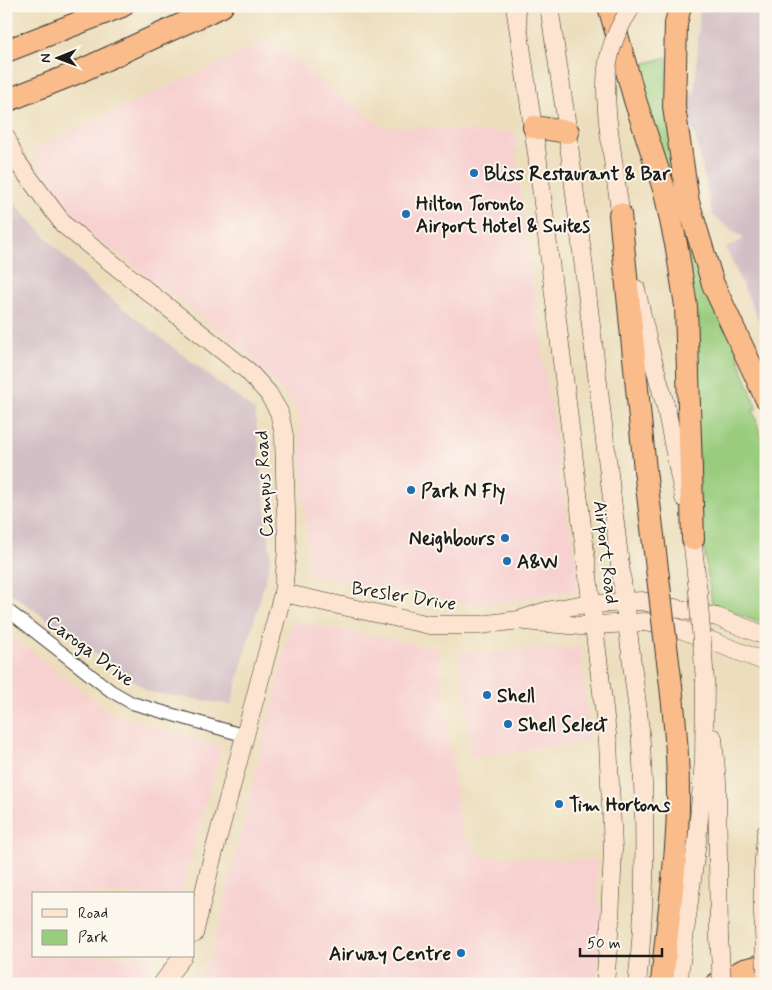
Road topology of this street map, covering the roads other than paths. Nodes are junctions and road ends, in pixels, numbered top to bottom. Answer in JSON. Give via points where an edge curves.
{"nodes":[{"id":1,"x":122,"y":6,"type":"edge"},
{"id":2,"x":222,"y":6,"type":"edge"},
{"id":3,"x":515,"y":6,"type":"edge"},
{"id":4,"x":548,"y":6,"type":"edge"},
{"id":5,"x":609,"y":6,"type":"edge"},
{"id":6,"x":632,"y":6,"type":"edge"},
{"id":7,"x":680,"y":6,"type":"edge"},
{"id":8,"x":6,"y":51,"type":"edge"},
{"id":9,"x":11,"y":99,"type":"edge"},
{"id":10,"x":534,"y":127,"type":"junction"},
{"id":11,"x":568,"y":132,"type":"junction"},
{"id":12,"x":6,"y":137,"type":"edge"},
{"id":13,"x":11,"y":160,"type":"edge"},
{"id":14,"x":620,"y":214,"type":"junction"},
{"id":15,"x":766,"y":398,"type":"edge"},
{"id":16,"x":693,"y":539,"type":"junction"},
{"id":17,"x":283,"y":593,"type":"junction"},
{"id":18,"x":625,"y":602,"type":"junction"},
{"id":19,"x":592,"y":604,"type":"junction"},
{"id":20,"x":6,"y":609,"type":"edge"},
{"id":21,"x":519,"y":620,"type":"junction"},
{"id":22,"x":628,"y":623,"type":"junction"},
{"id":23,"x":595,"y":625,"type":"junction"},
{"id":24,"x":766,"y":636,"type":"edge"},
{"id":25,"x":766,"y":662,"type":"edge"},
{"id":26,"x":705,"y":681,"type":"junction"},
{"id":27,"x":246,"y":736,"type":"junction"},
{"id":28,"x":766,"y":832,"type":"edge"},
{"id":29,"x":195,"y":930,"type":"edge"},
{"id":30,"x":182,"y":958,"type":"edge"},
{"id":31,"x":766,"y":965,"type":"edge"},
{"id":32,"x":766,"y":971,"type":"edge"},
{"id":33,"x":766,"y":976,"type":"edge"},
{"id":34,"x":162,"y":984,"type":"edge"},
{"id":35,"x":605,"y":984,"type":"edge"},
{"id":36,"x":637,"y":984,"type":"edge"},
{"id":37,"x":662,"y":984,"type":"edge"},
{"id":38,"x":678,"y":984,"type":"edge"},
{"id":39,"x":717,"y":984,"type":"edge"},
{"id":40,"x":722,"y":984,"type":"edge"},
{"id":41,"x":741,"y":984,"type":"edge"}],
"edges":[{"from":1,"to":8,"type":"highway"},
{"from":2,"to":9,"type":"highway"},
{"from":3,"to":10,"type":"street","name":"Airport Road"},
{"from":4,"to":11,"type":"street","name":"Airport Road"},
{"from":5,"to":16,"type":"highway","via":[[665,192],[686,306]]},
{"from":6,"to":14,"type":"street","bridge":true,"via":[[610,48],[606,73],[605,100]]},
{"from":7,"to":15,"type":"highway","via":[[676,24],[674,107],[688,202],[714,284]]},
{"from":10,"to":11,"type":"highway"},
{"from":10,"to":19,"type":"street","name":"Airport Road"},
{"from":11,"to":18,"type":"street","name":"Airport Road"},
{"from":12,"to":13,"type":"street","name":"Campus Road"},
{"from":13,"to":17,"type":"street","name":"Campus Road","via":[[64,225],[248,372],[280,412],[284,434],[287,550]]},
{"from":14,"to":16,"type":"street"},
{"from":14,"to":37,"type":"highway","bridge":true,"via":[[675,728],[678,791],[676,856]]},
{"from":16,"to":26,"type":"street","bridge":true},
{"from":17,"to":21,"type":"street","name":"Bresler Drive","via":[[430,625],[480,625]]},
{"from":17,"to":27,"type":"street","name":"Campus Road"},
{"from":18,"to":19,"type":"street","name":"Bresler Drive"},
{"from":18,"to":22,"type":"street","name":"Airport Road"},
{"from":18,"to":24,"type":"street","name":"Bresler Drive","via":[[656,603],[717,617]]},
{"from":19,"to":21,"type":"street","name":"Bresler Drive","via":[[546,611]]},
{"from":19,"to":23,"type":"street","name":"Airport Road"},
{"from":20,"to":27,"type":"street","name":"Caroga Drive","via":[[111,691],[132,703]]},
{"from":21,"to":23,"type":"street","name":"Bresler Drive","via":[[554,625]]},
{"from":22,"to":23,"type":"street","name":"Bresler Drive"},
{"from":22,"to":25,"type":"street","name":"Bresler Drive","via":[[675,627]]},
{"from":22,"to":36,"type":"street","name":"Airport Road","via":[[644,788],[645,883]]},
{"from":23,"to":35,"type":"street","name":"Airport Road","via":[[612,810],[612,896]]},
{"from":26,"to":38,"type":"street","via":[[704,760],[697,842]]},
{"from":26,"to":40,"type":"street","bridge":true,"via":[[717,772]]},
{"from":27,"to":29,"type":"street","name":"Campus Road"},
{"from":28,"to":32,"type":"street","bridge":true,"via":[[763,872]]},
{"from":30,"to":34,"type":"street"},
{"from":31,"to":39,"type":"highway","via":[[744,970]]},
{"from":33,"to":41,"type":"street"}]}
